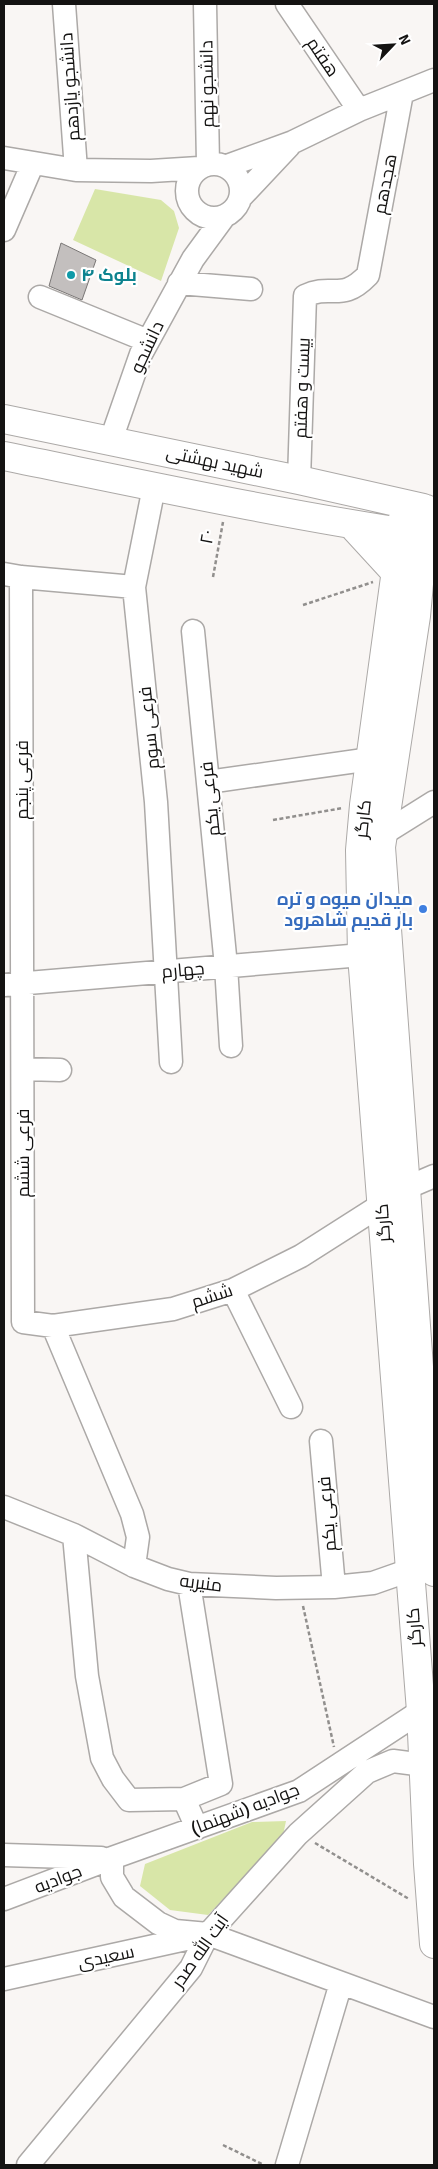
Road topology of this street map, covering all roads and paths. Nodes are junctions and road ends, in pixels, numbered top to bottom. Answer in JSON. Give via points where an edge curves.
{"nodes":[{"id":1,"x":64,"y":4,"type":"edge"},
{"id":2,"x":204,"y":4,"type":"edge"},
{"id":3,"x":287,"y":4,"type":"edge"},
{"id":4,"x":434,"y":80,"type":"edge"},
{"id":5,"x":402,"y":93,"type":"junction"},
{"id":6,"x":359,"y":110,"type":"junction"},
{"id":7,"x":294,"y":142,"type":"junction"},
{"id":8,"x":4,"y":158,"type":"edge"},
{"id":9,"x":33,"y":163,"type":"junction"},
{"id":10,"x":211,"y":166,"type":"junction"},
{"id":11,"x":76,"y":170,"type":"junction"},
{"id":12,"x":151,"y":171,"type":"junction"},
{"id":13,"x":187,"y":193,"type":"junction"},
{"id":14,"x":241,"y":197,"type":"junction"},
{"id":15,"x":199,"y":214,"type":"junction"},
{"id":16,"x":223,"y":218,"type":"junction"},
{"id":17,"x":4,"y":230,"type":"edge"},
{"id":18,"x":193,"y":259,"type":"junction"},
{"id":19,"x":179,"y":282,"type":"junction"},
{"id":20,"x":251,"y":290,"type":"dead end"},
{"id":21,"x":305,"y":296,"type":"joint"},
{"id":22,"x":40,"y":297,"type":"dead end"},
{"id":23,"x":148,"y":341,"type":"junction"},
{"id":24,"x":4,"y":419,"type":"edge"},
{"id":25,"x":111,"y":440,"type":"junction"},
{"id":26,"x":4,"y":456,"type":"edge"},
{"id":27,"x":299,"y":480,"type":"junction"},
{"id":28,"x":154,"y":487,"type":"junction"},
{"id":29,"x":226,"y":501,"type":"junction"},
{"id":30,"x":421,"y":521,"type":"edge"},
{"id":31,"x":352,"y":525,"type":"junction"},
{"id":32,"x":397,"y":574,"type":"junction"},
{"id":33,"x":13,"y":575,"type":"edge"},
{"id":34,"x":213,"y":577,"type":"dead end"},
{"id":35,"x":134,"y":587,"type":"junction"},
{"id":36,"x":303,"y":605,"type":"dead end"},
{"id":37,"x":193,"y":631,"type":"dead end"},
{"id":38,"x":371,"y":760,"type":"junction"},
{"id":39,"x":208,"y":782,"type":"junction"},
{"id":40,"x":434,"y":802,"type":"edge"},
{"id":41,"x":364,"y":804,"type":"junction"},
{"id":42,"x":273,"y":820,"type":"dead end"},
{"id":43,"x":383,"y":834,"type":"junction"},
{"id":44,"x":362,"y":955,"type":"junction"},
{"id":45,"x":226,"y":966,"type":"junction"},
{"id":46,"x":165,"y":972,"type":"junction"},
{"id":47,"x":13,"y":985,"type":"edge"},
{"id":48,"x":231,"y":1046,"type":"dead end"},
{"id":49,"x":170,"y":1062,"type":"dead end"},
{"id":50,"x":23,"y":1069,"type":"junction"},
{"id":51,"x":60,"y":1070,"type":"dead end"},
{"id":52,"x":434,"y":1176,"type":"edge"},
{"id":53,"x":406,"y":1188,"type":"junction"},
{"id":54,"x":381,"y":1206,"type":"junction"},
{"id":55,"x":233,"y":1290,"type":"junction"},
{"id":56,"x":23,"y":1322,"type":"joint"},
{"id":57,"x":53,"y":1326,"type":"junction"},
{"id":58,"x":291,"y":1407,"type":"dead end"},
{"id":59,"x":321,"y":1441,"type":"dead end"},
{"id":60,"x":432,"y":1501,"type":"edge"},
{"id":61,"x":4,"y":1507,"type":"edge"},
{"id":62,"x":433,"y":1534,"type":"edge"},
{"id":63,"x":74,"y":1535,"type":"junction"},
{"id":64,"x":134,"y":1566,"type":"junction"},
{"id":65,"x":422,"y":1571,"type":"edge"},
{"id":66,"x":189,"y":1584,"type":"junction"},
{"id":67,"x":334,"y":1587,"type":"junction"},
{"id":68,"x":299,"y":1588,"type":"junction"},
{"id":69,"x":428,"y":1707,"type":"edge"},
{"id":70,"x":424,"y":1765,"type":"junction"},
{"id":71,"x":338,"y":1766,"type":"junction"},
{"id":72,"x":184,"y":1799,"type":"junction"},
{"id":73,"x":197,"y":1828,"type":"junction"},
{"id":74,"x":298,"y":1834,"type":"junction"},
{"id":75,"x":4,"y":1855,"type":"edge"},
{"id":76,"x":112,"y":1858,"type":"junction"},
{"id":77,"x":431,"y":1864,"type":"edge"},
{"id":78,"x":4,"y":1899,"type":"edge"},
{"id":79,"x":432,"y":1912,"type":"junction"},
{"id":80,"x":208,"y":1934,"type":"junction"},
{"id":81,"x":434,"y":1944,"type":"edge"},
{"id":82,"x":4,"y":1979,"type":"edge"},
{"id":83,"x":341,"y":1983,"type":"junction"},
{"id":84,"x":434,"y":2017,"type":"edge"},
{"id":85,"x":223,"y":2145,"type":"dead end"},
{"id":86,"x":28,"y":2165,"type":"edge"},
{"id":87,"x":264,"y":2165,"type":"edge"},
{"id":88,"x":287,"y":2165,"type":"edge"}],
"edges":[{"from":1,"to":11,"type":"street","name":"دانشجو یازدهم"},
{"from":2,"to":10,"type":"street","name":"دانشجو نهم"},
{"from":3,"to":6,"type":"street","name":"هفتم"},
{"from":4,"to":5,"type":"street"},
{"from":5,"to":6,"type":"street"},
{"from":5,"to":21,"type":"street","name":"هجدهم","via":[[368,275],[357,286],[340,292],[315,291]]},
{"from":6,"to":7,"type":"street"},
{"from":7,"to":10,"type":"street"},
{"from":7,"to":14,"type":"street"},
{"from":8,"to":9,"type":"street"},
{"from":9,"to":11,"type":"street"},
{"from":9,"to":17,"type":"street"},
{"from":10,"to":12,"type":"street"},
{"from":10,"to":13,"type":"street","via":[[192,176]]},
{"from":10,"to":14,"type":"street","via":[[238,177]]},
{"from":11,"to":12,"type":"street"},
{"from":12,"to":13,"type":"street"},
{"from":13,"to":15,"type":"street"},
{"from":14,"to":16,"type":"street","via":[[232,212]]},
{"from":15,"to":16,"type":"street"},
{"from":15,"to":18,"type":"street","name":"دانشجو"},
{"from":16,"to":18,"type":"street","name":"دانشجو"},
{"from":18,"to":19,"type":"street","name":"دانشجو"},
{"from":19,"to":20,"type":"street"},
{"from":19,"to":23,"type":"street","name":"دانشجو"},
{"from":21,"to":27,"type":"street","name":"بیست و هفتم"},
{"from":22,"to":23,"type":"street"},
{"from":23,"to":25,"type":"street","name":"دانشجو"},
{"from":24,"to":25,"type":"main road","name":"شهید بهشتی"},
{"from":25,"to":27,"type":"main road","name":"شهید بهشتی"},
{"from":26,"to":28,"type":"main road","name":"شهید بهشتی"},
{"from":27,"to":30,"type":"main road","name":"شهید بهشتی"},
{"from":28,"to":29,"type":"main road","name":"شهید بهشتی"},
{"from":28,"to":35,"type":"street","name":"فرعی سوم"},
{"from":29,"to":31,"type":"main road","name":"شهید بهشتی"},
{"from":29,"to":34,"type":"path","name":"۲۰"},
{"from":30,"to":31,"type":"main road","name":"شهید بهشتی"},
{"from":30,"to":32,"type":"main road","name":"کارگر"},
{"from":30,"to":43,"type":"main road","name":"کارگر","via":[[416,616]]},
{"from":31,"to":32,"type":"main road"},
{"from":32,"to":36,"type":"path"},
{"from":32,"to":38,"type":"main road","name":"کارگر"},
{"from":33,"to":35,"type":"street"},
{"from":33,"to":47,"type":"street","name":"فرعی پنجم"},
{"from":35,"to":46,"type":"street","name":"فرعی سوم","via":[[156,802]]},
{"from":37,"to":39,"type":"street","name":"فرعی یکم"},
{"from":38,"to":39,"type":"street"},
{"from":38,"to":41,"type":"main road","name":"کارگر"},
{"from":39,"to":45,"type":"street","name":"فرعی یکم"},
{"from":40,"to":43,"type":"street"},
{"from":41,"to":42,"type":"path"},
{"from":41,"to":44,"type":"main road","name":"کارگر","via":[[360,850]]},
{"from":43,"to":53,"type":"main road","name":"کارگر","via":[[381,847]]},
{"from":44,"to":45,"type":"street","name":"چهارم"},
{"from":44,"to":54,"type":"main road","name":"کارگر"},
{"from":45,"to":46,"type":"street","name":"چهارم"},
{"from":45,"to":48,"type":"street","name":"فرعی یکم"},
{"from":46,"to":47,"type":"street","name":"چهارم"},
{"from":46,"to":49,"type":"street","name":"فرعی سوم"},
{"from":47,"to":50,"type":"street","name":"فرعی ششم"},
{"from":50,"to":51,"type":"street"},
{"from":50,"to":56,"type":"street","name":"فرعی ششم"},
{"from":52,"to":53,"type":"street"},
{"from":53,"to":60,"type":"main road","name":"کارگر"},
{"from":54,"to":55,"type":"street","name":"ششم","via":[[301,1256]]},
{"from":54,"to":65,"type":"main road","name":"کارگر"},
{"from":55,"to":57,"type":"street","name":"ششم","via":[[173,1309]]},
{"from":55,"to":58,"type":"street"},
{"from":56,"to":57,"type":"street","name":"ششم"},
{"from":57,"to":64,"type":"street","via":[[132,1514],[138,1537]]},
{"from":59,"to":67,"type":"street","name":"فرعی یکم"},
{"from":60,"to":62,"type":"main road","name":"کارگر"},
{"from":61,"to":63,"type":"street","name":"منیریه"},
{"from":62,"to":65,"type":"main road","name":"کارگر"},
{"from":63,"to":64,"type":"street","name":"منیریه"},
{"from":63,"to":72,"type":"street","via":[[87,1676],[102,1758],[113,1780],[129,1800]]},
{"from":64,"to":66,"type":"street","name":"منیریه"},
{"from":65,"to":67,"type":"street","name":"منیریه","via":[[373,1583]]},
{"from":65,"to":69,"type":"main road","name":"کارگر"},
{"from":66,"to":68,"type":"street","name":"منیریه"},
{"from":66,"to":72,"type":"street","via":[[221,1784]]},
{"from":67,"to":68,"type":"street","name":"منیریه"},
{"from":68,"to":71,"type":"path"},
{"from":69,"to":70,"type":"main road","name":"کارگر"},
{"from":69,"to":71,"type":"street","name":"جوادیه (شهنما)"},
{"from":70,"to":74,"type":"street","name":"آیت الله صدر","via":[[393,1761],[367,1772]]},
{"from":70,"to":77,"type":"main road","name":"کارگر"},
{"from":71,"to":73,"type":"street","name":"جوادیه (شهنما)","via":[[300,1791]]},
{"from":72,"to":73,"type":"street"},
{"from":73,"to":76,"type":"street","name":"جوادیه (شهنما)"},
{"from":74,"to":79,"type":"path"},
{"from":74,"to":80,"type":"street","name":"آیت الله صدر"},
{"from":75,"to":76,"type":"street"},
{"from":76,"to":78,"type":"street","name":"جوادیه"},
{"from":76,"to":80,"type":"street","via":[[112,1877],[124,1897],[158,1924],[175,1931]]},
{"from":77,"to":79,"type":"main road","name":"کارگر"},
{"from":79,"to":81,"type":"main road","name":"کارگر"},
{"from":80,"to":82,"type":"street","name":"سعیدی"},
{"from":80,"to":83,"type":"street"},
{"from":80,"to":86,"type":"street","name":"آیت الله صدر","via":[[192,1968]]},
{"from":83,"to":84,"type":"street"},
{"from":83,"to":88,"type":"street"},
{"from":85,"to":87,"type":"path"}]}
